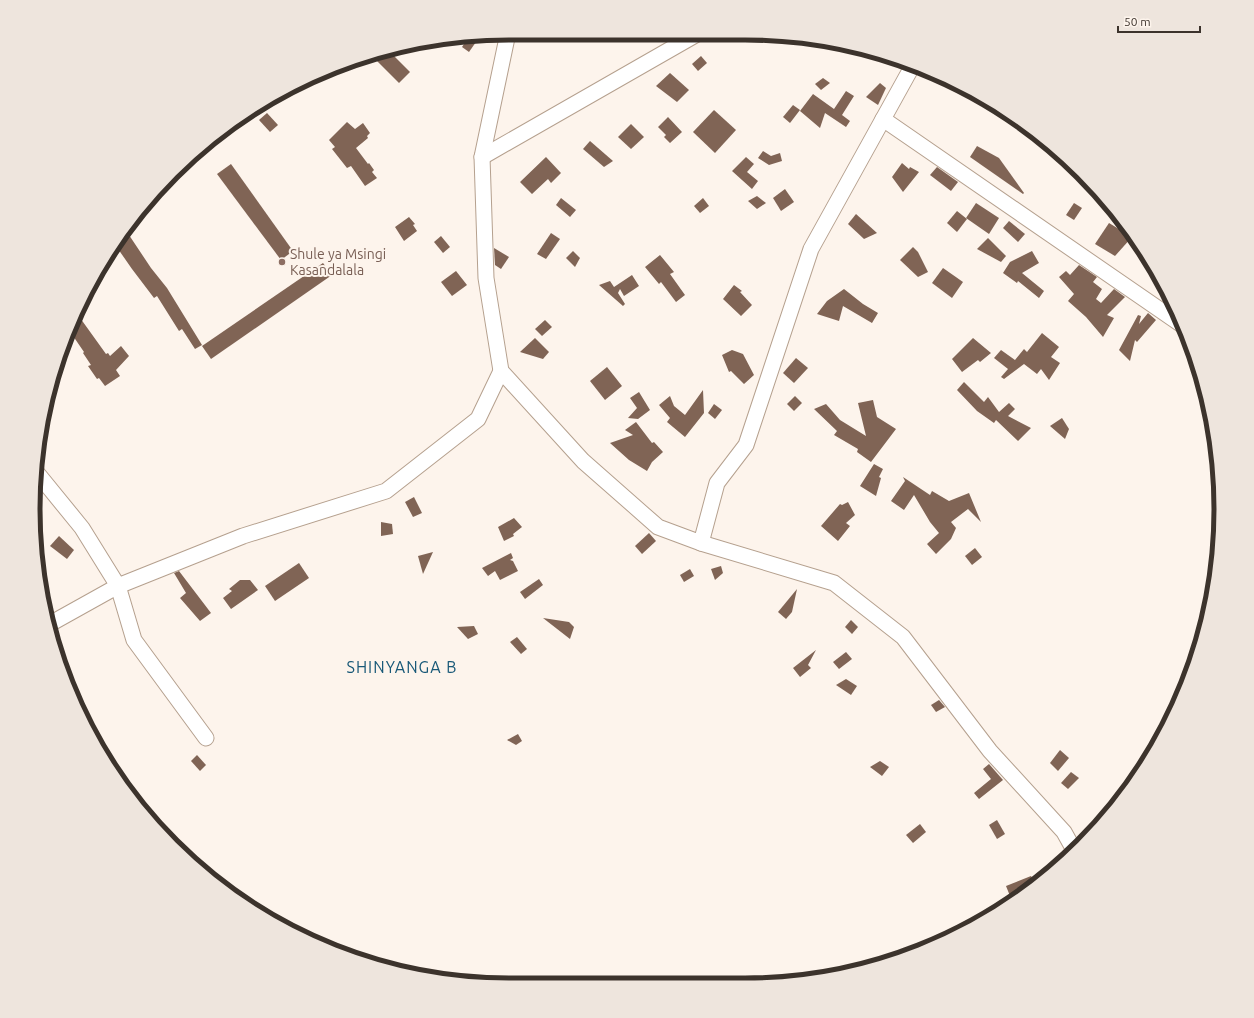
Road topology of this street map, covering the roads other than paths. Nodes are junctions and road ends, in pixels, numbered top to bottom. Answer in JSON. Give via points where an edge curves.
{"nodes":[{"id":1,"x":507,"y":40,"type":"edge"},
{"id":2,"x":687,"y":40,"type":"edge"},
{"id":3,"x":910,"y":70,"type":"edge"},
{"id":4,"x":883,"y":119,"type":"junction"},
{"id":5,"x":482,"y":157,"type":"junction"},
{"id":6,"x":1173,"y":319,"type":"edge"},
{"id":7,"x":501,"y":372,"type":"junction"},
{"id":8,"x":41,"y":478,"type":"edge"},
{"id":9,"x":701,"y":543,"type":"junction"},
{"id":10,"x":118,"y":586,"type":"junction"},
{"id":11,"x":54,"y":622,"type":"edge"},
{"id":12,"x":206,"y":738,"type":"dead end"},
{"id":13,"x":1072,"y":846,"type":"edge"}],
"edges":[{"from":1,"to":5,"type":"street"},
{"from":2,"to":5,"type":"street"},
{"from":3,"to":4,"type":"street"},
{"from":4,"to":6,"type":"street"},
{"from":4,"to":9,"type":"street","via":[[811,249],[746,445],[717,483]]},
{"from":5,"to":7,"type":"street","via":[[486,278]]},
{"from":7,"to":9,"type":"street","via":[[583,461],[658,527]]},
{"from":7,"to":10,"type":"street","via":[[478,419],[386,491],[243,536]]},
{"from":8,"to":10,"type":"street","via":[[82,528]]},
{"from":9,"to":13,"type":"street","via":[[834,583],[903,637],[990,751],[1064,832]]},
{"from":10,"to":11,"type":"street"},
{"from":10,"to":12,"type":"street","via":[[134,640]]}]}
